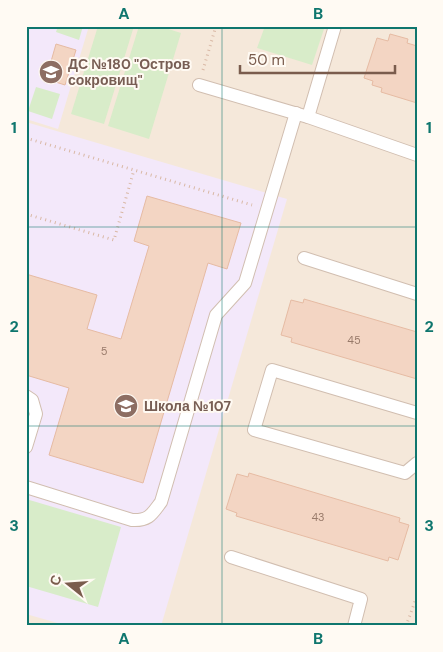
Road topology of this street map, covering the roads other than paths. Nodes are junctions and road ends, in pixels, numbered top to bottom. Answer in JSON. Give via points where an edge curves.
{"nodes":[{"id":1,"x":335,"y":26,"type":"edge"},
{"id":2,"x":199,"y":85,"type":"road end"},
{"id":3,"x":302,"y":115,"type":"junction"},
{"id":4,"x":417,"y":156,"type":"edge"},
{"id":5,"x":304,"y":258,"type":"dead end"},
{"id":6,"x":417,"y":294,"type":"edge"},
{"id":7,"x":26,"y":396,"type":"edge"},
{"id":8,"x":417,"y":413,"type":"edge"},
{"id":9,"x":26,"y":447,"type":"edge"},
{"id":10,"x":417,"y":463,"type":"edge"},
{"id":11,"x":26,"y":487,"type":"edge"},
{"id":12,"x":231,"y":557,"type":"dead end"},
{"id":13,"x":354,"y":626,"type":"edge"}],
"edges":[{"from":1,"to":3,"type":"lane"},
{"from":2,"to":3,"type":"lane"},
{"from":3,"to":4,"type":"lane"},
{"from":3,"to":11,"type":"lane","via":[[267,209],[245,283],[216,314],[161,502],[153,514],[142,520],[132,520]]},
{"from":5,"to":6,"type":"lane"},
{"from":7,"to":9,"type":"lane","via":[[32,400],[36,414]]},
{"from":8,"to":10,"type":"lane","via":[[272,370],[254,430],[406,473]]},
{"from":12,"to":13,"type":"lane","via":[[361,599]]}]}
